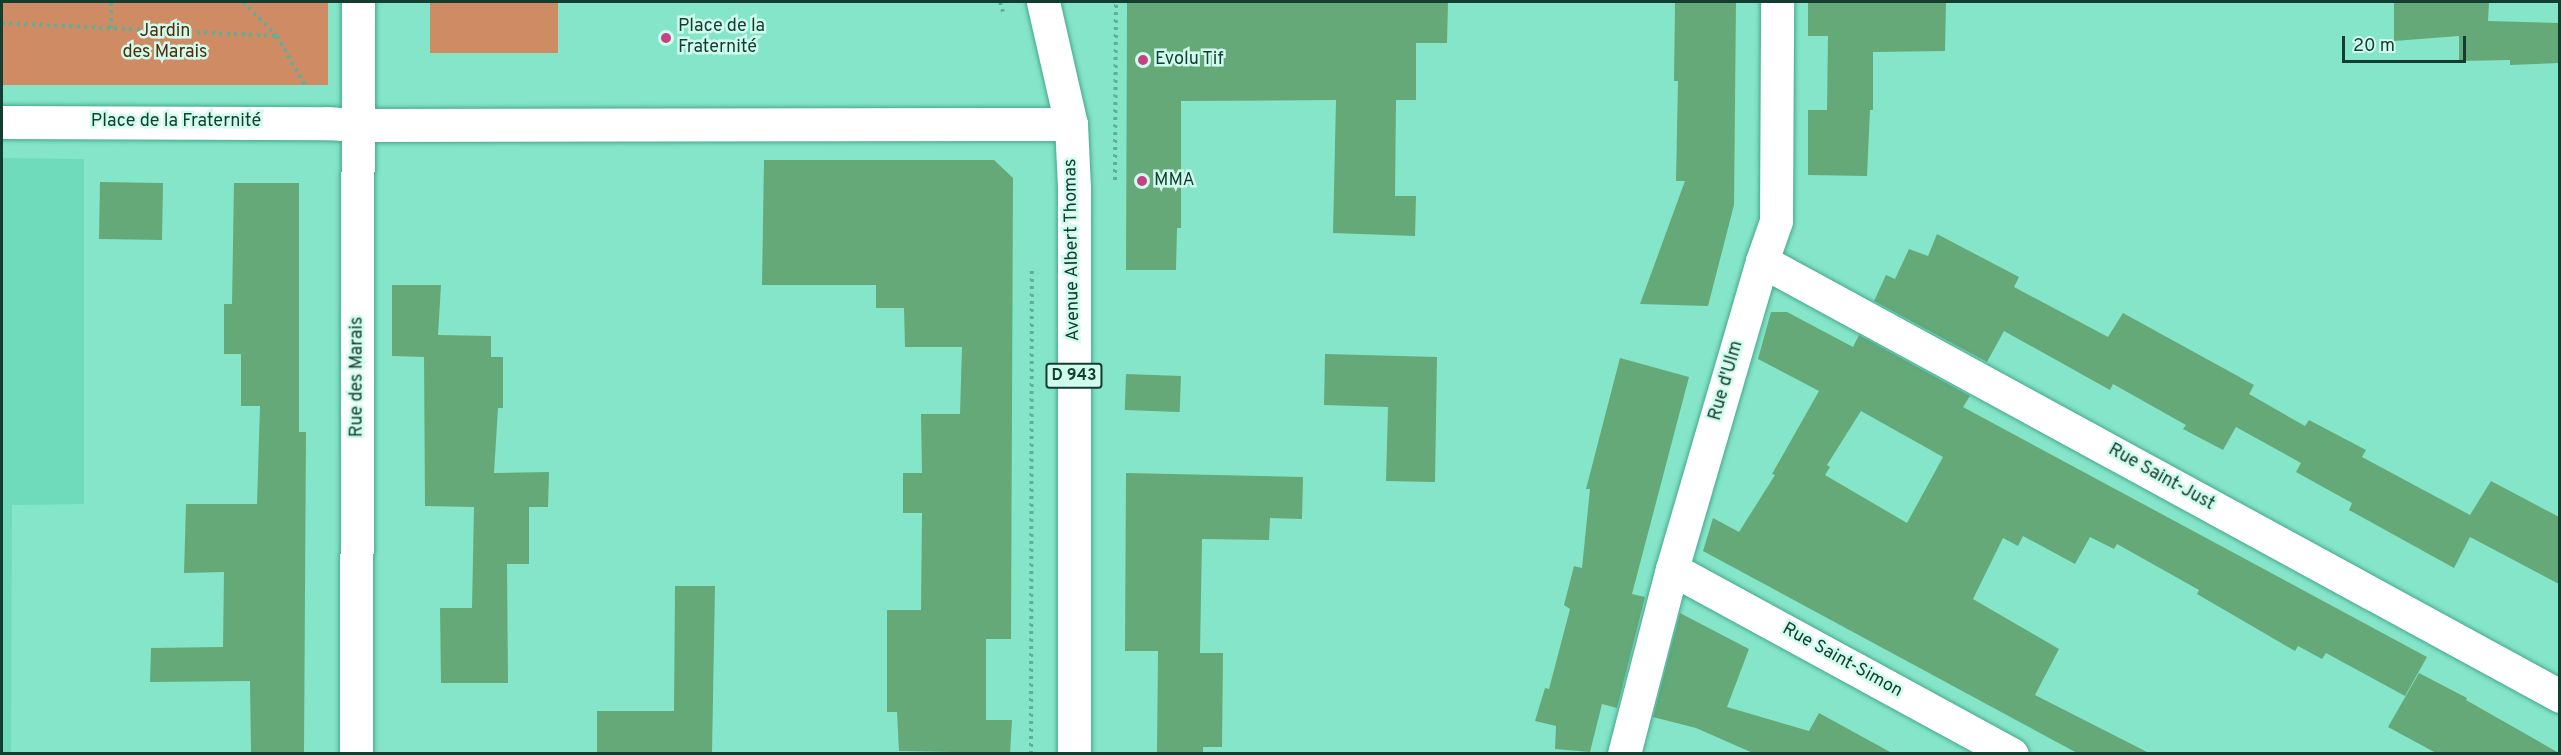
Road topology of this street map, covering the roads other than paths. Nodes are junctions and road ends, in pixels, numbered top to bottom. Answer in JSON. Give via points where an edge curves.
{"nodes":[{"id":1,"x":358,"y":2,"type":"edge"},
{"id":2,"x":1043,"y":2,"type":"edge"},
{"id":3,"x":1777,"y":2,"type":"edge"},
{"id":4,"x":2,"y":122,"type":"edge"},
{"id":5,"x":343,"y":124,"type":"junction"},
{"id":6,"x":1071,"y":124,"type":"junction"},
{"id":7,"x":1762,"y":261,"type":"junction"},
{"id":8,"x":1672,"y":569,"type":"junction"},
{"id":9,"x":2559,"y":696,"type":"edge"},
{"id":10,"x":356,"y":753,"type":"edge"},
{"id":11,"x":1074,"y":753,"type":"edge"},
{"id":12,"x":1624,"y":753,"type":"edge"},
{"id":13,"x":2012,"y":753,"type":"edge"}],
"edges":[{"from":1,"to":5,"type":"street","name":"Rue des Marais"},
{"from":2,"to":6,"type":"street","name":"Avenue Albert Thomas","number":"D 943"},
{"from":3,"to":7,"type":"street","name":"Rue d'Ulm","via":[[1776,221]]},
{"from":4,"to":5,"type":"street","name":"Place de la Fraternité"},
{"from":5,"to":6,"type":"street","name":"Place de la Fraternité"},
{"from":5,"to":10,"type":"street","name":"Rue des Marais"},
{"from":6,"to":11,"type":"street","name":"Avenue Albert Thomas","number":"D 943"},
{"from":7,"to":8,"type":"street","name":"Rue d'Ulm"},
{"from":7,"to":9,"type":"street","name":"Rue Saint-Just"},
{"from":8,"to":12,"type":"street","name":"Rue d'Ulm"},
{"from":8,"to":13,"type":"street","name":"Rue Saint-Simon"}]}
